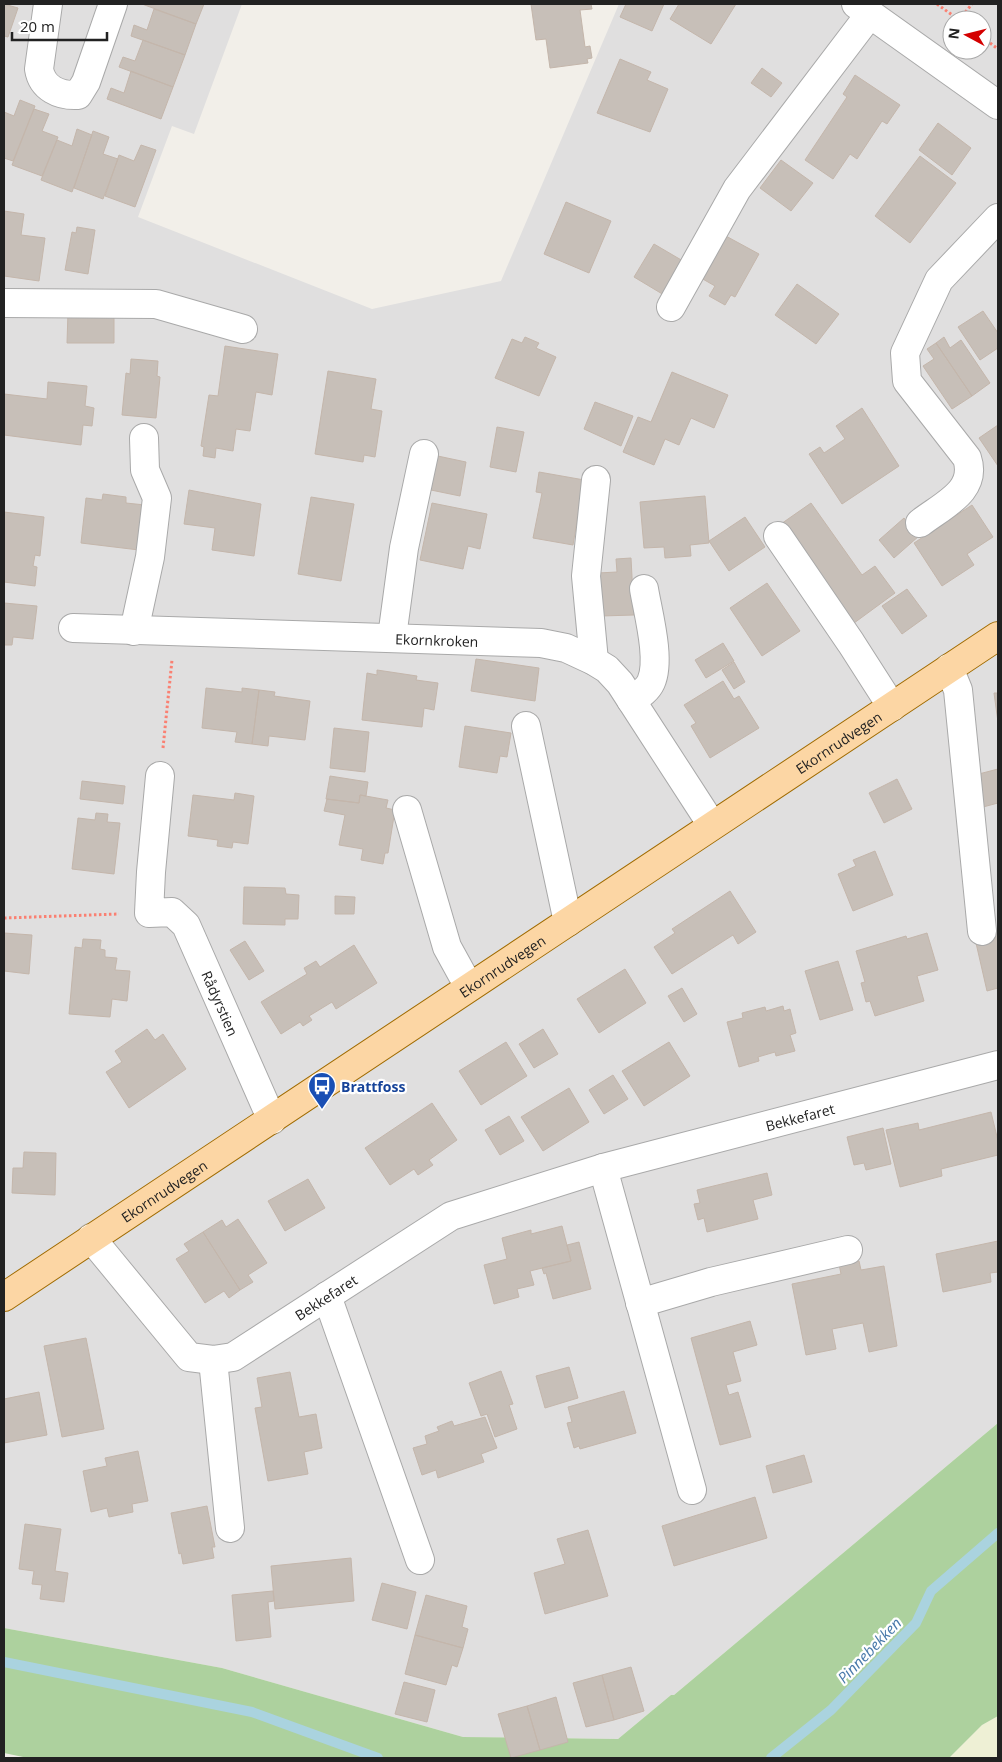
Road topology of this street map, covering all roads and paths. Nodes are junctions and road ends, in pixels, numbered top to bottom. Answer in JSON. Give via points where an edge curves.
{"nodes":[{"id":1,"x":48,"y":4,"type":"edge"},
{"id":2,"x":113,"y":4,"type":"edge"},
{"id":3,"x":863,"y":9,"type":"edge"},
{"id":4,"x":998,"y":105,"type":"edge"},
{"id":5,"x":998,"y":218,"type":"edge"},
{"id":6,"x":4,"y":303,"type":"edge"},
{"id":7,"x":671,"y":307,"type":"dead end"},
{"id":8,"x":243,"y":329,"type":"dead end"},
{"id":9,"x":144,"y":438,"type":"dead end"},
{"id":10,"x":424,"y":454,"type":"dead end"},
{"id":11,"x":596,"y":480,"type":"dead end"},
{"id":12,"x":920,"y":523,"type":"dead end"},
{"id":13,"x":778,"y":536,"type":"dead end"},
{"id":14,"x":644,"y":589,"type":"dead end"},
{"id":15,"x":73,"y":628,"type":"dead end"},
{"id":16,"x":134,"y":631,"type":"junction"},
{"id":17,"x":175,"y":632,"type":"junction"},
{"id":18,"x":998,"y":636,"type":"edge"},
{"id":19,"x":392,"y":637,"type":"junction"},
{"id":20,"x":594,"y":661,"type":"junction"},
{"id":21,"x":950,"y":668,"type":"junction"},
{"id":22,"x":631,"y":700,"type":"junction"},
{"id":23,"x":892,"y":707,"type":"junction"},
{"id":24,"x":526,"y":726,"type":"dead end"},
{"id":25,"x":160,"y":776,"type":"joint"},
{"id":26,"x":407,"y":810,"type":"dead end"},
{"id":27,"x":712,"y":825,"type":"junction"},
{"id":28,"x":149,"y":913,"type":"junction"},
{"id":29,"x":4,"y":918,"type":"edge"},
{"id":30,"x":568,"y":922,"type":"junction"},
{"id":31,"x":982,"y":931,"type":"dead end"},
{"id":32,"x":469,"y":987,"type":"junction"},
{"id":33,"x":998,"y":1065,"type":"edge"},
{"id":34,"x":272,"y":1120,"type":"junction"},
{"id":35,"x":603,"y":1168,"type":"junction"},
{"id":36,"x":91,"y":1238,"type":"junction"},
{"id":37,"x":848,"y":1250,"type":"dead end"},
{"id":38,"x":327,"y":1296,"type":"junction"},
{"id":39,"x":4,"y":1297,"type":"edge"},
{"id":40,"x":640,"y":1303,"type":"junction"},
{"id":41,"x":213,"y":1360,"type":"junction"},
{"id":42,"x":692,"y":1490,"type":"dead end"},
{"id":43,"x":230,"y":1528,"type":"dead end"},
{"id":44,"x":420,"y":1560,"type":"dead end"}],
"edges":[{"from":1,"to":2,"type":"street","via":[[39,69],[41,80],[51,90],[69,95],[78,94],[86,82]]},
{"from":3,"to":4,"type":"street"},
{"from":3,"to":7,"type":"street","via":[[737,189]]},
{"from":5,"to":12,"type":"street","via":[[939,280],[906,353],[907,381],[967,458],[971,469],[965,488]]},
{"from":6,"to":8,"type":"street","via":[[156,304]]},
{"from":9,"to":16,"type":"street","via":[[145,470],[156,498],[150,557]]},
{"from":10,"to":19,"type":"street","via":[[404,548]]},
{"from":11,"to":20,"type":"street","via":[[586,576]]},
{"from":13,"to":23,"type":"street"},
{"from":14,"to":22,"type":"street","via":[[654,668],[651,682],[644,692]]},
{"from":15,"to":16,"type":"street","name":"Ekornkroken"},
{"from":16,"to":17,"type":"street","name":"Ekornkroken"},
{"from":17,"to":19,"type":"street","name":"Ekornkroken"},
{"from":17,"to":25,"type":"path"},
{"from":18,"to":21,"type":"main road","name":"Ekornrudvegen"},
{"from":19,"to":20,"type":"street","name":"Ekornkroken","via":[[541,643],[566,648]]},
{"from":20,"to":22,"type":"street","name":"Ekornkroken","via":[[607,669]]},
{"from":21,"to":23,"type":"main road","name":"Ekornrudvegen"},
{"from":21,"to":31,"type":"street","via":[[958,690]]},
{"from":22,"to":27,"type":"street","name":"Ekornkroken"},
{"from":23,"to":27,"type":"main road","name":"Ekornrudvegen"},
{"from":24,"to":30,"type":"street"},
{"from":25,"to":28,"type":"street"},
{"from":26,"to":32,"type":"street","via":[[448,947]]},
{"from":27,"to":30,"type":"main road","name":"Ekornrudvegen"},
{"from":28,"to":29,"type":"path"},
{"from":28,"to":34,"type":"street","name":"Rådyrstien","via":[[172,912],[186,925]]},
{"from":30,"to":32,"type":"main road","name":"Ekornrudvegen"},
{"from":32,"to":34,"type":"main road","name":"Ekornrudvegen"},
{"from":33,"to":35,"type":"street","name":"Bekkefaret"},
{"from":34,"to":36,"type":"main road","name":"Ekornrudvegen"},
{"from":35,"to":38,"type":"street","name":"Bekkefaret","via":[[451,1216]]},
{"from":35,"to":40,"type":"street"},
{"from":36,"to":39,"type":"main road","name":"Ekornrudvegen"},
{"from":36,"to":41,"type":"street","name":"Bekkefaret","via":[[189,1357]]},
{"from":37,"to":40,"type":"street","via":[[711,1282]]},
{"from":38,"to":41,"type":"street","name":"Bekkefaret","via":[[233,1357]]},
{"from":38,"to":44,"type":"street"},
{"from":40,"to":42,"type":"street"},
{"from":41,"to":43,"type":"street"}]}
